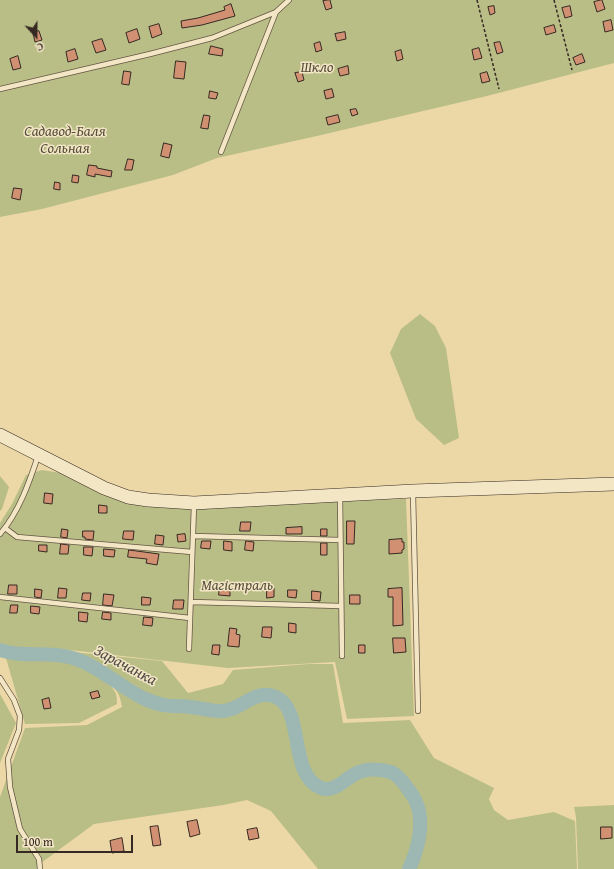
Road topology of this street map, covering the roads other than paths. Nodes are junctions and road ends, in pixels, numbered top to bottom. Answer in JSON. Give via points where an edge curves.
{"nodes":[{"id":1,"x":289,"y":0,"type":"edge"},
{"id":2,"x":276,"y":12,"type":"junction"},
{"id":3,"x":0,"y":89,"type":"edge"},
{"id":4,"x":221,"y":152,"type":"dead end"},
{"id":5,"x":0,"y":435,"type":"edge"},
{"id":6,"x":39,"y":455,"type":"junction"},
{"id":7,"x":614,"y":484,"type":"edge"},
{"id":8,"x":413,"y":491,"type":"junction"},
{"id":9,"x":340,"y":495,"type":"junction"},
{"id":10,"x":194,"y":503,"type":"junction"},
{"id":11,"x":5,"y":528,"type":"junction"},
{"id":12,"x":0,"y":534,"type":"edge"},
{"id":13,"x":193,"y":536,"type":"junction"},
{"id":14,"x":340,"y":540,"type":"junction"},
{"id":15,"x":192,"y":552,"type":"junction"},
{"id":16,"x":0,"y":597,"type":"edge"},
{"id":17,"x":191,"y":602,"type":"junction"},
{"id":18,"x":341,"y":606,"type":"junction"},
{"id":19,"x":190,"y":618,"type":"junction"},
{"id":20,"x":189,"y":649,"type":"dead end"},
{"id":21,"x":342,"y":656,"type":"dead end"},
{"id":22,"x":0,"y":678,"type":"edge"},
{"id":23,"x":418,"y":711,"type":"dead end"},
{"id":24,"x":40,"y":869,"type":"edge"}],
"edges":[{"from":1,"to":2,"type":"lane"},
{"from":2,"to":3,"type":"lane","via":[[212,38]]},
{"from":2,"to":4,"type":"lane"},
{"from":5,"to":6,"type":"street"},
{"from":6,"to":10,"type":"street","via":[[104,488],[128,497]]},
{"from":6,"to":11,"type":"lane","via":[[28,488]]},
{"from":7,"to":8,"type":"street"},
{"from":8,"to":9,"type":"street"},
{"from":8,"to":23,"type":"lane"},
{"from":9,"to":10,"type":"street"},
{"from":9,"to":14,"type":"lane"},
{"from":10,"to":13,"type":"lane"},
{"from":11,"to":12,"type":"lane"},
{"from":11,"to":15,"type":"lane","via":[[17,537]]},
{"from":13,"to":14,"type":"lane"},
{"from":13,"to":15,"type":"lane"},
{"from":14,"to":18,"type":"lane"},
{"from":15,"to":17,"type":"lane"},
{"from":16,"to":19,"type":"lane"},
{"from":17,"to":18,"type":"lane"},
{"from":17,"to":19,"type":"lane"},
{"from":18,"to":21,"type":"lane"},
{"from":19,"to":20,"type":"lane"},
{"from":22,"to":24,"type":"lane","via":[[14,700],[20,716],[19,730],[8,759],[10,787],[20,829],[39,859]]}]}
